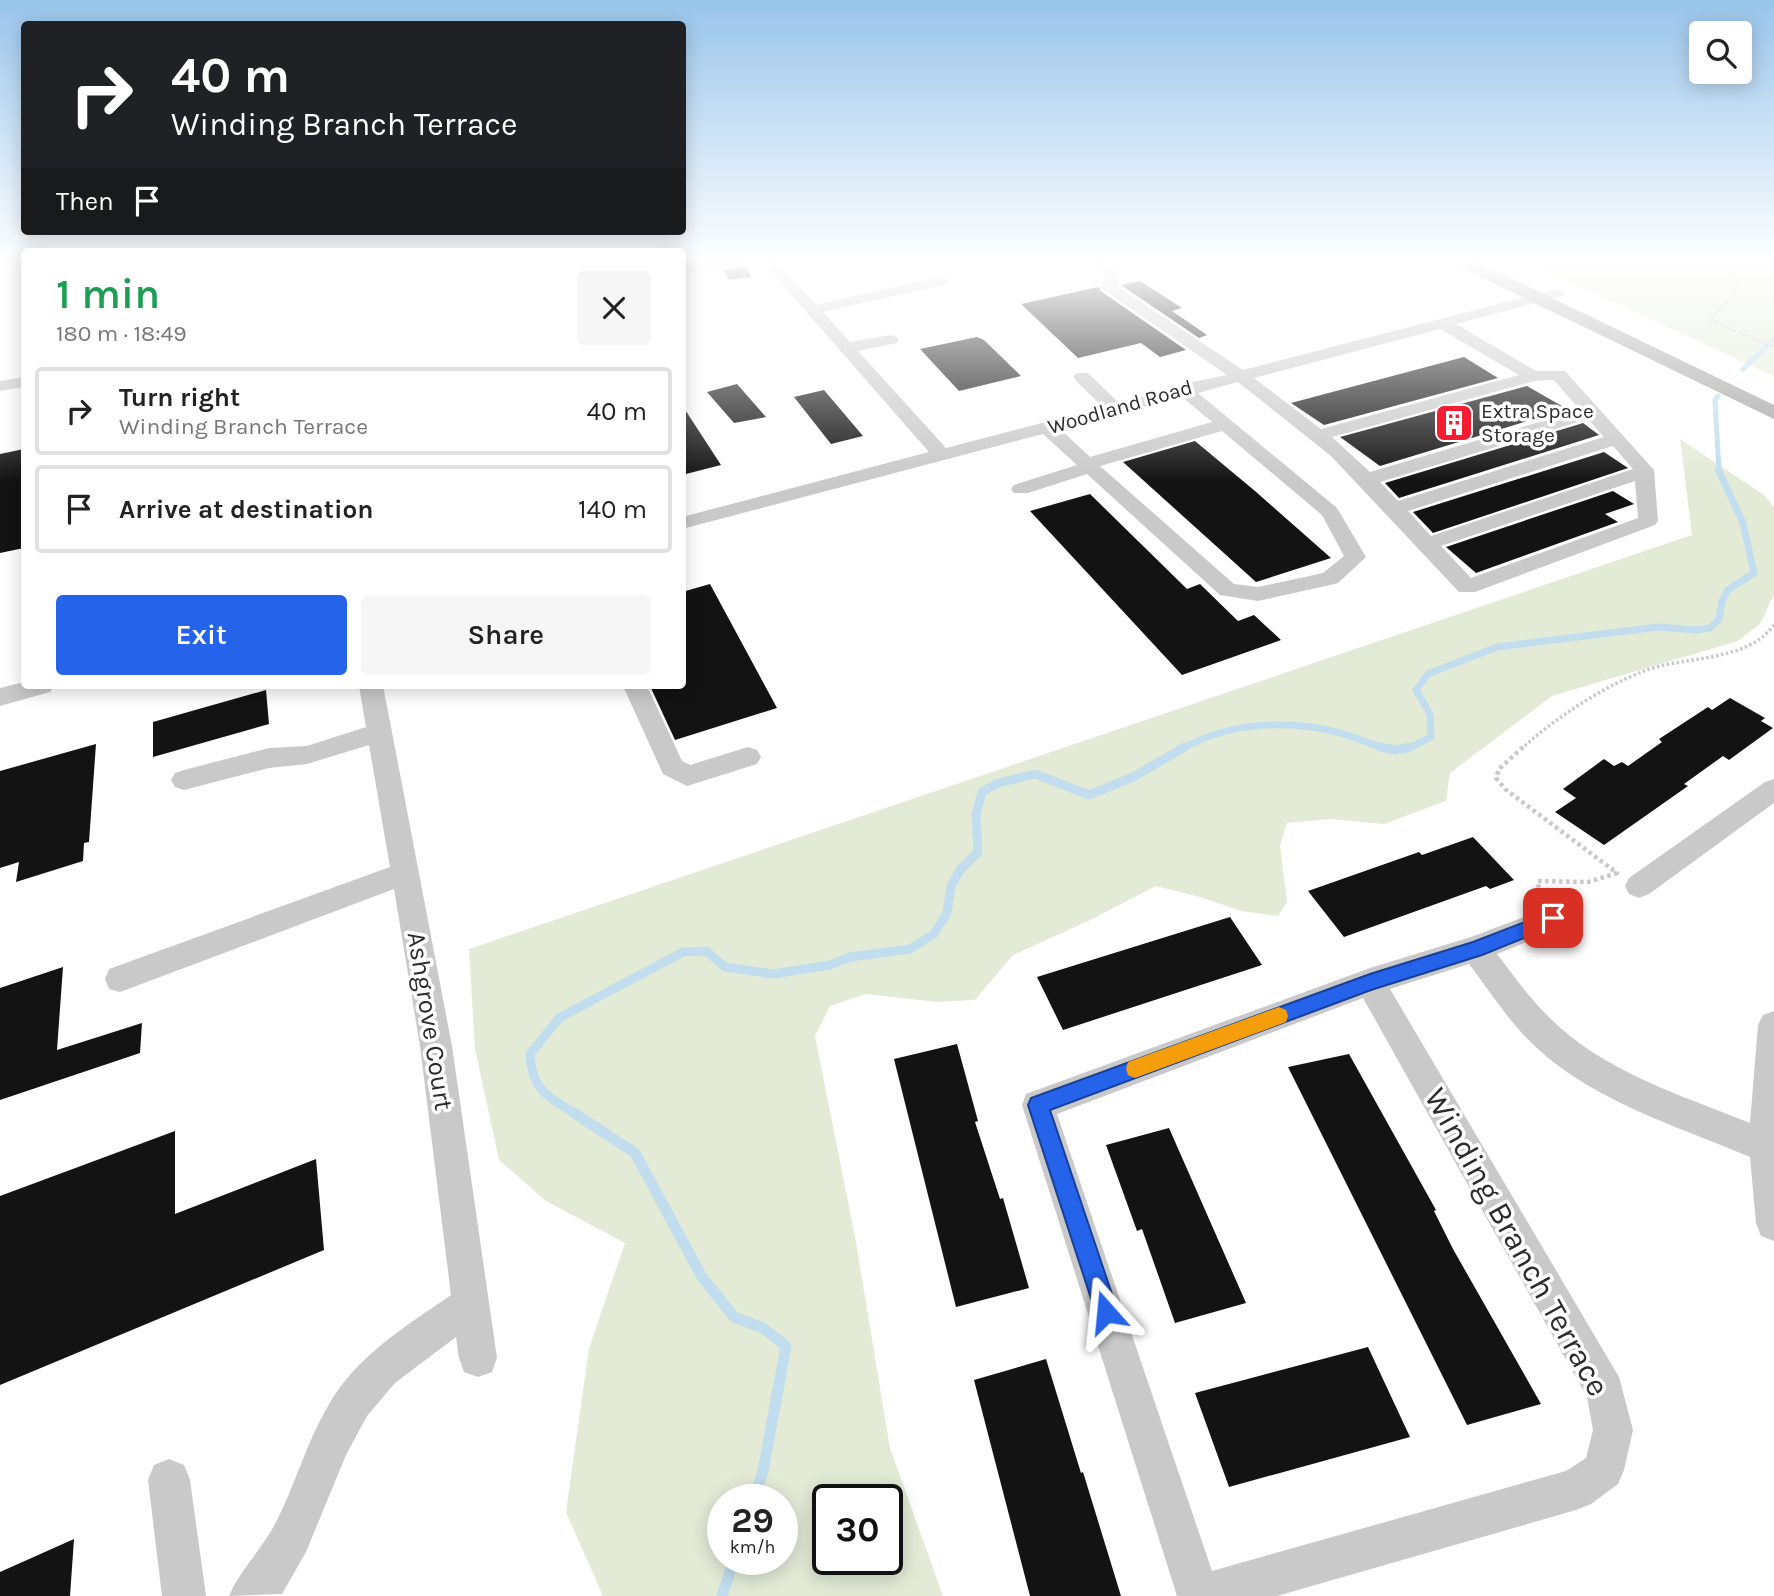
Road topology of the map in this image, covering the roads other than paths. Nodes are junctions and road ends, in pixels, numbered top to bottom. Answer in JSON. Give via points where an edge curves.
{"nodes":[{"id":1,"x":834,"y":333,"type":"edge"},
{"id":2,"x":1176,"y":333,"type":"edge"},
{"id":3,"x":1402,"y":333,"type":"edge"},
{"id":4,"x":1461,"y":333,"type":"edge"},
{"id":5,"x":1622,"y":333,"type":"edge"},
{"id":6,"x":1634,"y":333,"type":"edge"},
{"id":7,"x":891,"y":340,"type":"dead end"},
{"id":8,"x":847,"y":348,"type":"junction"},
{"id":9,"x":1241,"y":375,"type":"junction"},
{"id":10,"x":1533,"y":376,"type":"junction"},
{"id":11,"x":1082,"y":377,"type":"dead end"},
{"id":12,"x":21,"y":382,"type":"edge"},
{"id":13,"x":0,"y":386,"type":"edge"},
{"id":14,"x":1183,"y":389,"type":"junction"},
{"id":15,"x":1774,"y":396,"type":"edge"},
{"id":16,"x":1117,"y":410,"type":"junction"},
{"id":17,"x":1592,"y":412,"type":"junction"},
{"id":18,"x":1774,"y":413,"type":"edge"},
{"id":19,"x":1225,"y":424,"type":"junction"},
{"id":20,"x":1048,"y":428,"type":"junction"},
{"id":21,"x":1319,"y":435,"type":"junction"},
{"id":22,"x":1616,"y":439,"type":"junction"},
{"id":23,"x":942,"y":455,"type":"junction"},
{"id":24,"x":1089,"y":466,"type":"junction"},
{"id":25,"x":1644,"y":472,"type":"junction"},
{"id":26,"x":1366,"y":480,"type":"junction"},
{"id":27,"x":1021,"y":489,"type":"dead end"},
{"id":28,"x":1393,"y":509,"type":"junction"},
{"id":29,"x":686,"y":522,"type":"edge"},
{"id":30,"x":1426,"y":544,"type":"junction"},
{"id":31,"x":29,"y":689,"type":"edge"},
{"id":32,"x":372,"y":689,"type":"edge"},
{"id":33,"x":636,"y":689,"type":"edge"},
{"id":34,"x":0,"y":696,"type":"edge"},
{"id":35,"x":380,"y":732,"type":"junction"},
{"id":36,"x":748,"y":757,"type":"dead end"},
{"id":37,"x":184,"y":780,"type":"dead end"},
{"id":38,"x":1774,"y":789,"type":"edge"},
{"id":39,"x":405,"y":873,"type":"junction"},
{"id":40,"x":1639,"y":886,"type":"dead end"},
{"id":41,"x":1550,"y":920,"type":"road end"},
{"id":42,"x":1475,"y":949,"type":"junction"},
{"id":43,"x":120,"y":979,"type":"dead end"},
{"id":44,"x":1370,"y":982,"type":"junction"},
{"id":45,"x":1774,"y":1025,"type":"edge"},
{"id":46,"x":1770,"y":1149,"type":"edge"},
{"id":47,"x":1774,"y":1223,"type":"edge"},
{"id":48,"x":471,"y":1304,"type":"junction"},
{"id":49,"x":478,"y":1358,"type":"dead end"},
{"id":50,"x":169,"y":1480,"type":"dead end"},
{"id":51,"x":184,"y":1596,"type":"edge"},
{"id":52,"x":251,"y":1596,"type":"edge"},
{"id":53,"x":1200,"y":1596,"type":"edge"}],
"edges":[{"from":1,"to":8,"type":"street"},
{"from":2,"to":9,"type":"street"},
{"from":3,"to":9,"type":"street","name":"Woodland Road"},
{"from":4,"to":10,"type":"street"},
{"from":5,"to":18,"type":"main road"},
{"from":6,"to":15,"type":"main road"},
{"from":7,"to":8,"type":"street"},
{"from":8,"to":23,"type":"street"},
{"from":9,"to":14,"type":"street","name":"Woodland Road"},
{"from":9,"to":21,"type":"street"},
{"from":10,"to":17,"type":"street","via":[[1559,375]]},
{"from":10,"to":21,"type":"street"},
{"from":11,"to":16,"type":"street"},
{"from":12,"to":13,"type":"street"},
{"from":14,"to":16,"type":"street","name":"Woodland Road"},
{"from":14,"to":19,"type":"street"},
{"from":16,"to":20,"type":"street","name":"Woodland Road"},
{"from":17,"to":22,"type":"street"},
{"from":17,"to":26,"type":"street"},
{"from":19,"to":24,"type":"street"},
{"from":19,"to":24,"type":"street","via":[[1330,512],[1355,557],[1330,578],[1258,594],[1228,590]]},
{"from":20,"to":23,"type":"street","name":"Woodland Road"},
{"from":20,"to":24,"type":"street"},
{"from":21,"to":26,"type":"street"},
{"from":22,"to":25,"type":"street"},
{"from":22,"to":28,"type":"street"},
{"from":23,"to":29,"type":"street","name":"Woodland Road"},
{"from":24,"to":27,"type":"street"},
{"from":25,"to":30,"type":"street"},
{"from":25,"to":30,"type":"street","via":[[1648,521],[1468,587]]},
{"from":26,"to":28,"type":"street"},
{"from":28,"to":30,"type":"street"},
{"from":31,"to":34,"type":"street"},
{"from":32,"to":35,"type":"street","name":"Ashgrove Court"},
{"from":33,"to":36,"type":"street","via":[[672,767],[687,776]]},
{"from":35,"to":37,"type":"street","via":[[307,755],[269,758]]},
{"from":35,"to":39,"type":"street","name":"Ashgrove Court"},
{"from":38,"to":40,"type":"street"},
{"from":39,"to":43,"type":"street"},
{"from":39,"to":48,"type":"street","name":"Ashgrove Court","via":[[436,1046]]},
{"from":41,"to":42,"type":"street","name":"Winding Branch Terrace"},
{"from":42,"to":44,"type":"street","name":"Winding Branch Terrace"},
{"from":42,"to":46,"type":"street","via":[[1533,1023],[1579,1062],[1617,1084]]},
{"from":44,"to":53,"type":"street","name":"Winding Branch Terrace","via":[[1038,1105]]},
{"from":44,"to":53,"type":"street","name":"Winding Branch Terrace","via":[[1605,1391],[1613,1430],[1604,1470],[1576,1489]]},
{"from":45,"to":46,"type":"street","via":[[1766,1084]]},
{"from":46,"to":47,"type":"street"},
{"from":48,"to":49,"type":"street","name":"Ashgrove Court"},
{"from":48,"to":52,"type":"street","via":[[376,1373],[342,1420],[267,1581]]},
{"from":50,"to":51,"type":"street"}]}
